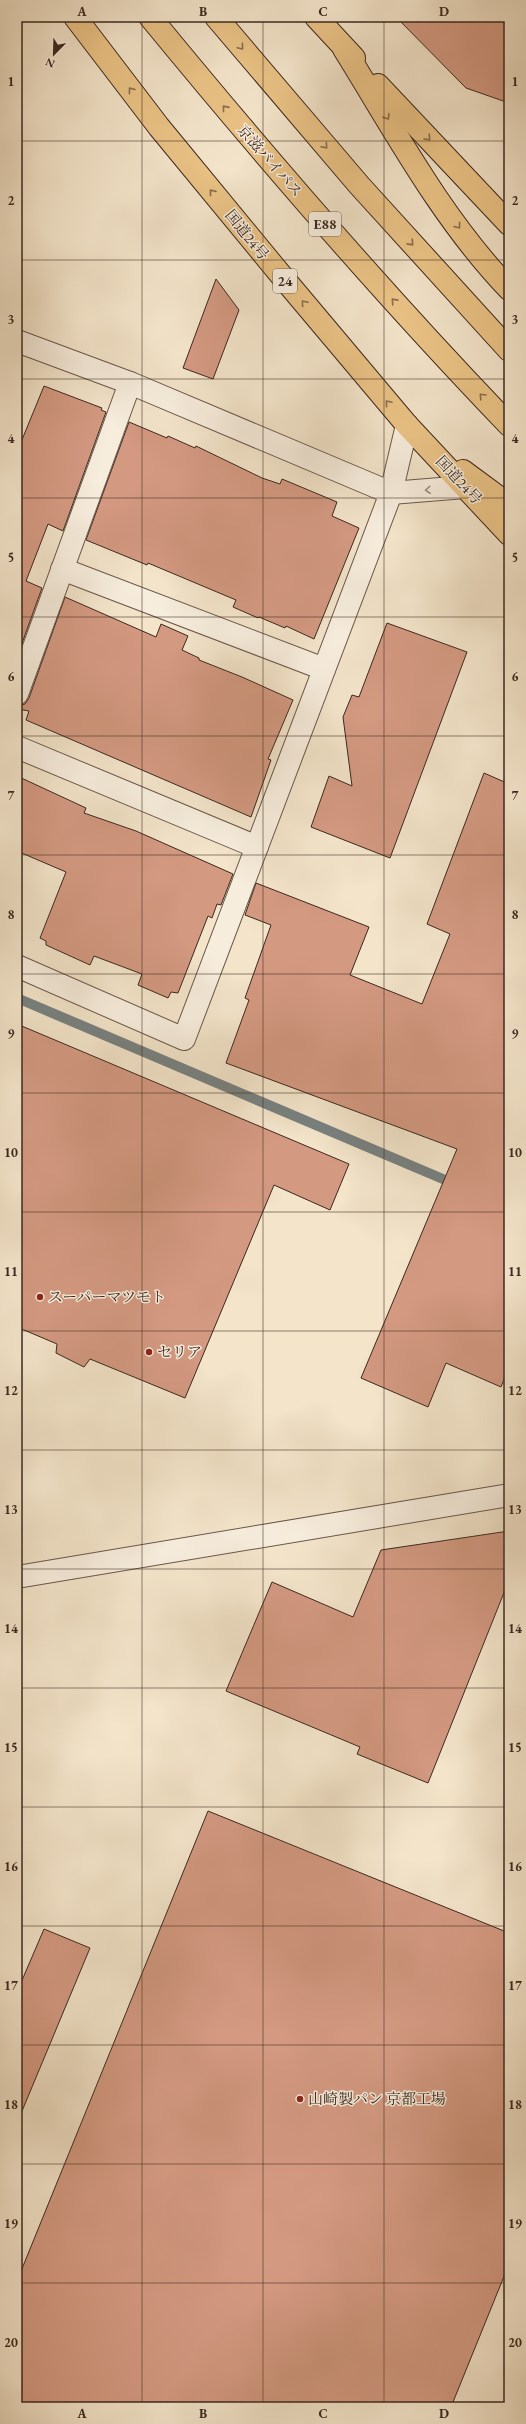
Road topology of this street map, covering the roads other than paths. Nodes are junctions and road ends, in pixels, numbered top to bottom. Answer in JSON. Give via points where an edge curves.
{"nodes":[{"id":1,"x":75,"y":17,"type":"edge"},
{"id":2,"x":150,"y":17,"type":"edge"},
{"id":3,"x":216,"y":17,"type":"edge"},
{"id":4,"x":316,"y":17,"type":"edge"},
{"id":5,"x":344,"y":48,"type":"junction"},
{"id":6,"x":509,"y":224,"type":"edge"},
{"id":7,"x":509,"y":289,"type":"edge"},
{"id":8,"x":17,"y":341,"type":"edge"},
{"id":9,"x":509,"y":350,"type":"edge"},
{"id":10,"x":130,"y":384,"type":"junction"},
{"id":11,"x":509,"y":424,"type":"edge"},
{"id":12,"x":413,"y":432,"type":"junction"},
{"id":13,"x":465,"y":487,"type":"junction"},
{"id":14,"x":392,"y":493,"type":"junction"},
{"id":15,"x":509,"y":505,"type":"edge"},
{"id":16,"x":509,"y":534,"type":"edge"},
{"id":17,"x":62,"y":568,"type":"junction"},
{"id":18,"x":324,"y":669,"type":"junction"},
{"id":19,"x":17,"y":694,"type":"edge"},
{"id":20,"x":17,"y":747,"type":"edge"},
{"id":21,"x":257,"y":848,"type":"junction"},
{"id":22,"x":17,"y":966,"type":"edge"},
{"id":23,"x":509,"y":1495,"type":"edge"},
{"id":24,"x":17,"y":1577,"type":"edge"}],
"edges":[{"from":12,"to":1,"type":"highway","name":"国道24号","number":"24","one_way":true,"via":[[164,133]]},
{"from":11,"to":2,"type":"highway","name":"京滋バイパス","number":"E88","one_way":true,"via":[[336,237]]},
{"from":3,"to":9,"type":"highway","one_way":true,"via":[[354,179]]},
{"from":4,"to":5,"type":"highway"},
{"from":5,"to":6,"type":"highway","one_way":true},
{"from":5,"to":7,"type":"highway","one_way":true,"via":[[435,195],[493,272]]},
{"from":8,"to":10,"type":"street"},
{"from":10,"to":14,"type":"street"},
{"from":10,"to":17,"type":"street"},
{"from":12,"to":13,"type":"highway","name":"国道24号","number":"24"},
{"from":12,"to":14,"type":"street"},
{"from":12,"to":15,"type":"highway"},
{"from":13,"to":14,"type":"street","one_way":true},
{"from":13,"to":16,"type":"highway","name":"国道24号","number":"24"},
{"from":14,"to":18,"type":"street"},
{"from":17,"to":18,"type":"street"},
{"from":17,"to":19,"type":"street"},
{"from":18,"to":21,"type":"street"},
{"from":20,"to":21,"type":"street"},
{"from":21,"to":22,"type":"street","via":[[184,1039]]},
{"from":23,"to":24,"type":"street"}]}
